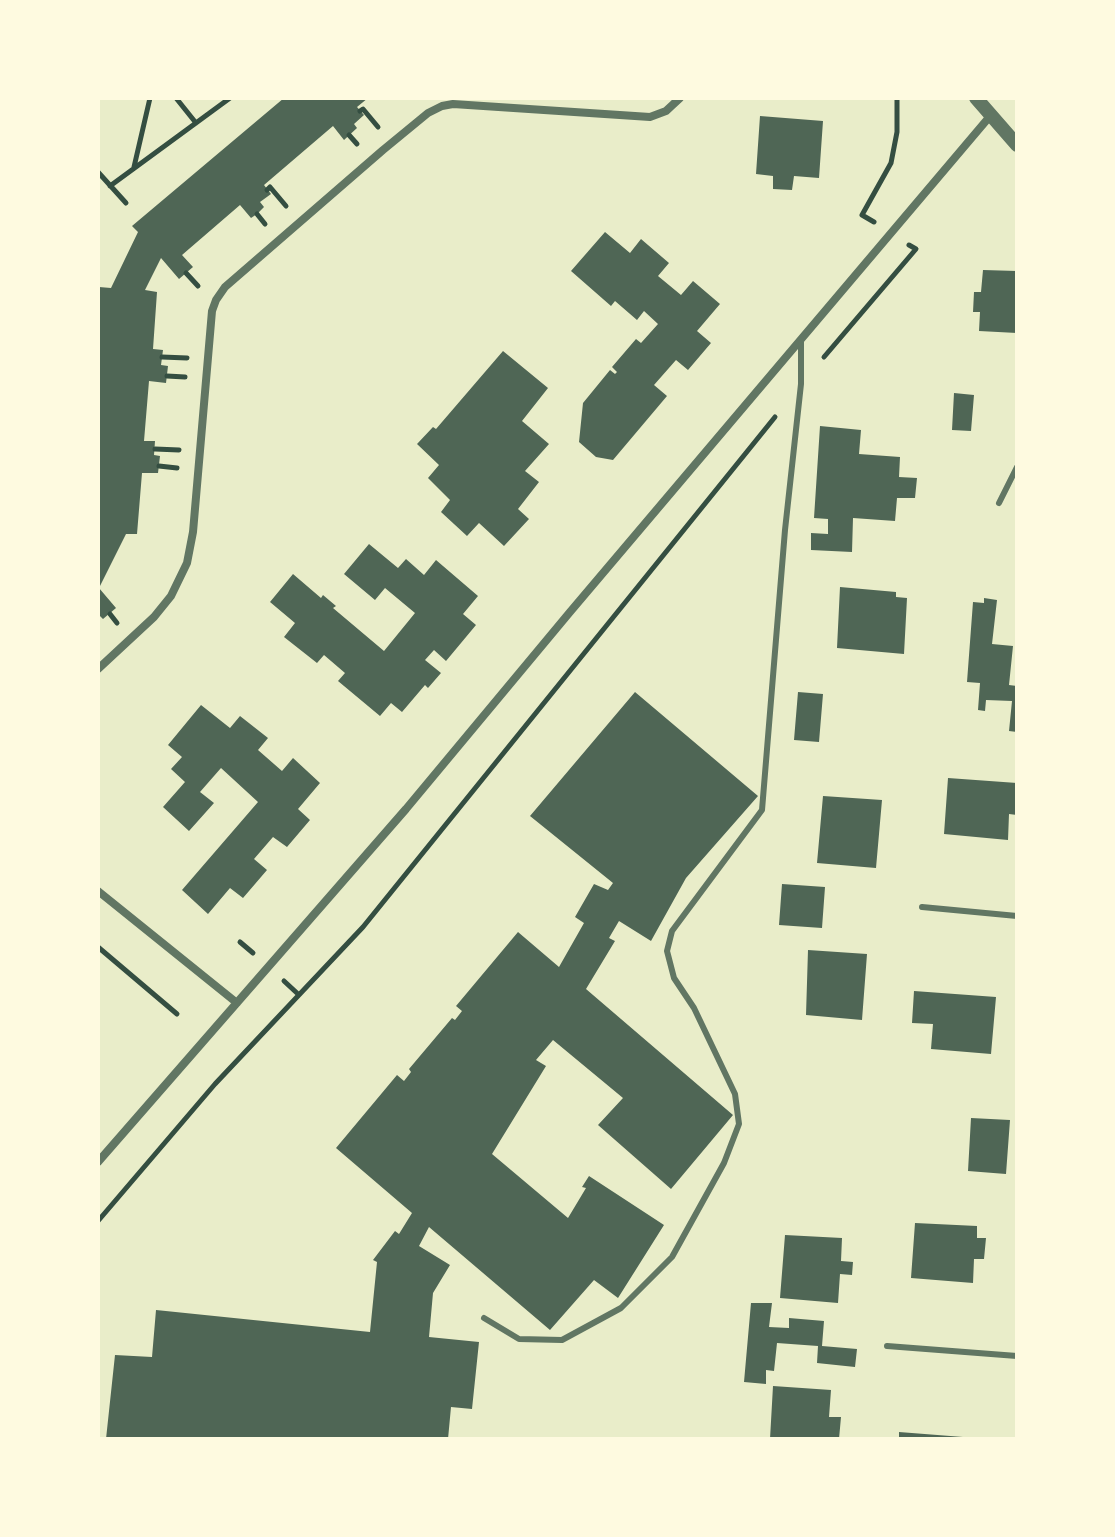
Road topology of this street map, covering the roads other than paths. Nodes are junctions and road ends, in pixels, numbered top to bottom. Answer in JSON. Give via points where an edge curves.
{"nodes":[{"id":1,"x":680,"y":98,"type":"edge"},
{"id":2,"x":976,"y":98,"type":"edge"},
{"id":3,"x":991,"y":115,"type":"junction"},
{"id":4,"x":1017,"y":145,"type":"edge"},
{"id":5,"x":801,"y":341,"type":"junction"},
{"id":6,"x":1017,"y":467,"type":"edge"},
{"id":7,"x":999,"y":503,"type":"dead end"},
{"id":8,"x":98,"y":669,"type":"edge"},
{"id":9,"x":98,"y":891,"type":"edge"},
{"id":10,"x":922,"y":907,"type":"dead end"},
{"id":11,"x":1017,"y":916,"type":"edge"},
{"id":12,"x":237,"y":1003,"type":"junction"},
{"id":13,"x":98,"y":1162,"type":"edge"},
{"id":14,"x":484,"y":1318,"type":"dead end"},
{"id":15,"x":887,"y":1346,"type":"dead end"},
{"id":16,"x":1017,"y":1356,"type":"edge"}],
"edges":[{"from":1,"to":8,"type":"street","via":[[650,117],[442,106],[383,150],[225,287],[212,311],[187,563],[154,617]]},
{"from":2,"to":3,"type":"street"},
{"from":3,"to":4,"type":"street"},
{"from":3,"to":5,"type":"street"},
{"from":5,"to":12,"type":"street"},
{"from":5,"to":14,"type":"lane","via":[[762,810],[672,931],[667,951],[674,978],[735,1094],[739,1124],[724,1163],[672,1257],[621,1308],[562,1340],[519,1339]]},
{"from":6,"to":7,"type":"lane"},
{"from":9,"to":12,"type":"street"},
{"from":10,"to":11,"type":"lane"},
{"from":12,"to":13,"type":"street"},
{"from":15,"to":16,"type":"lane"}]}
